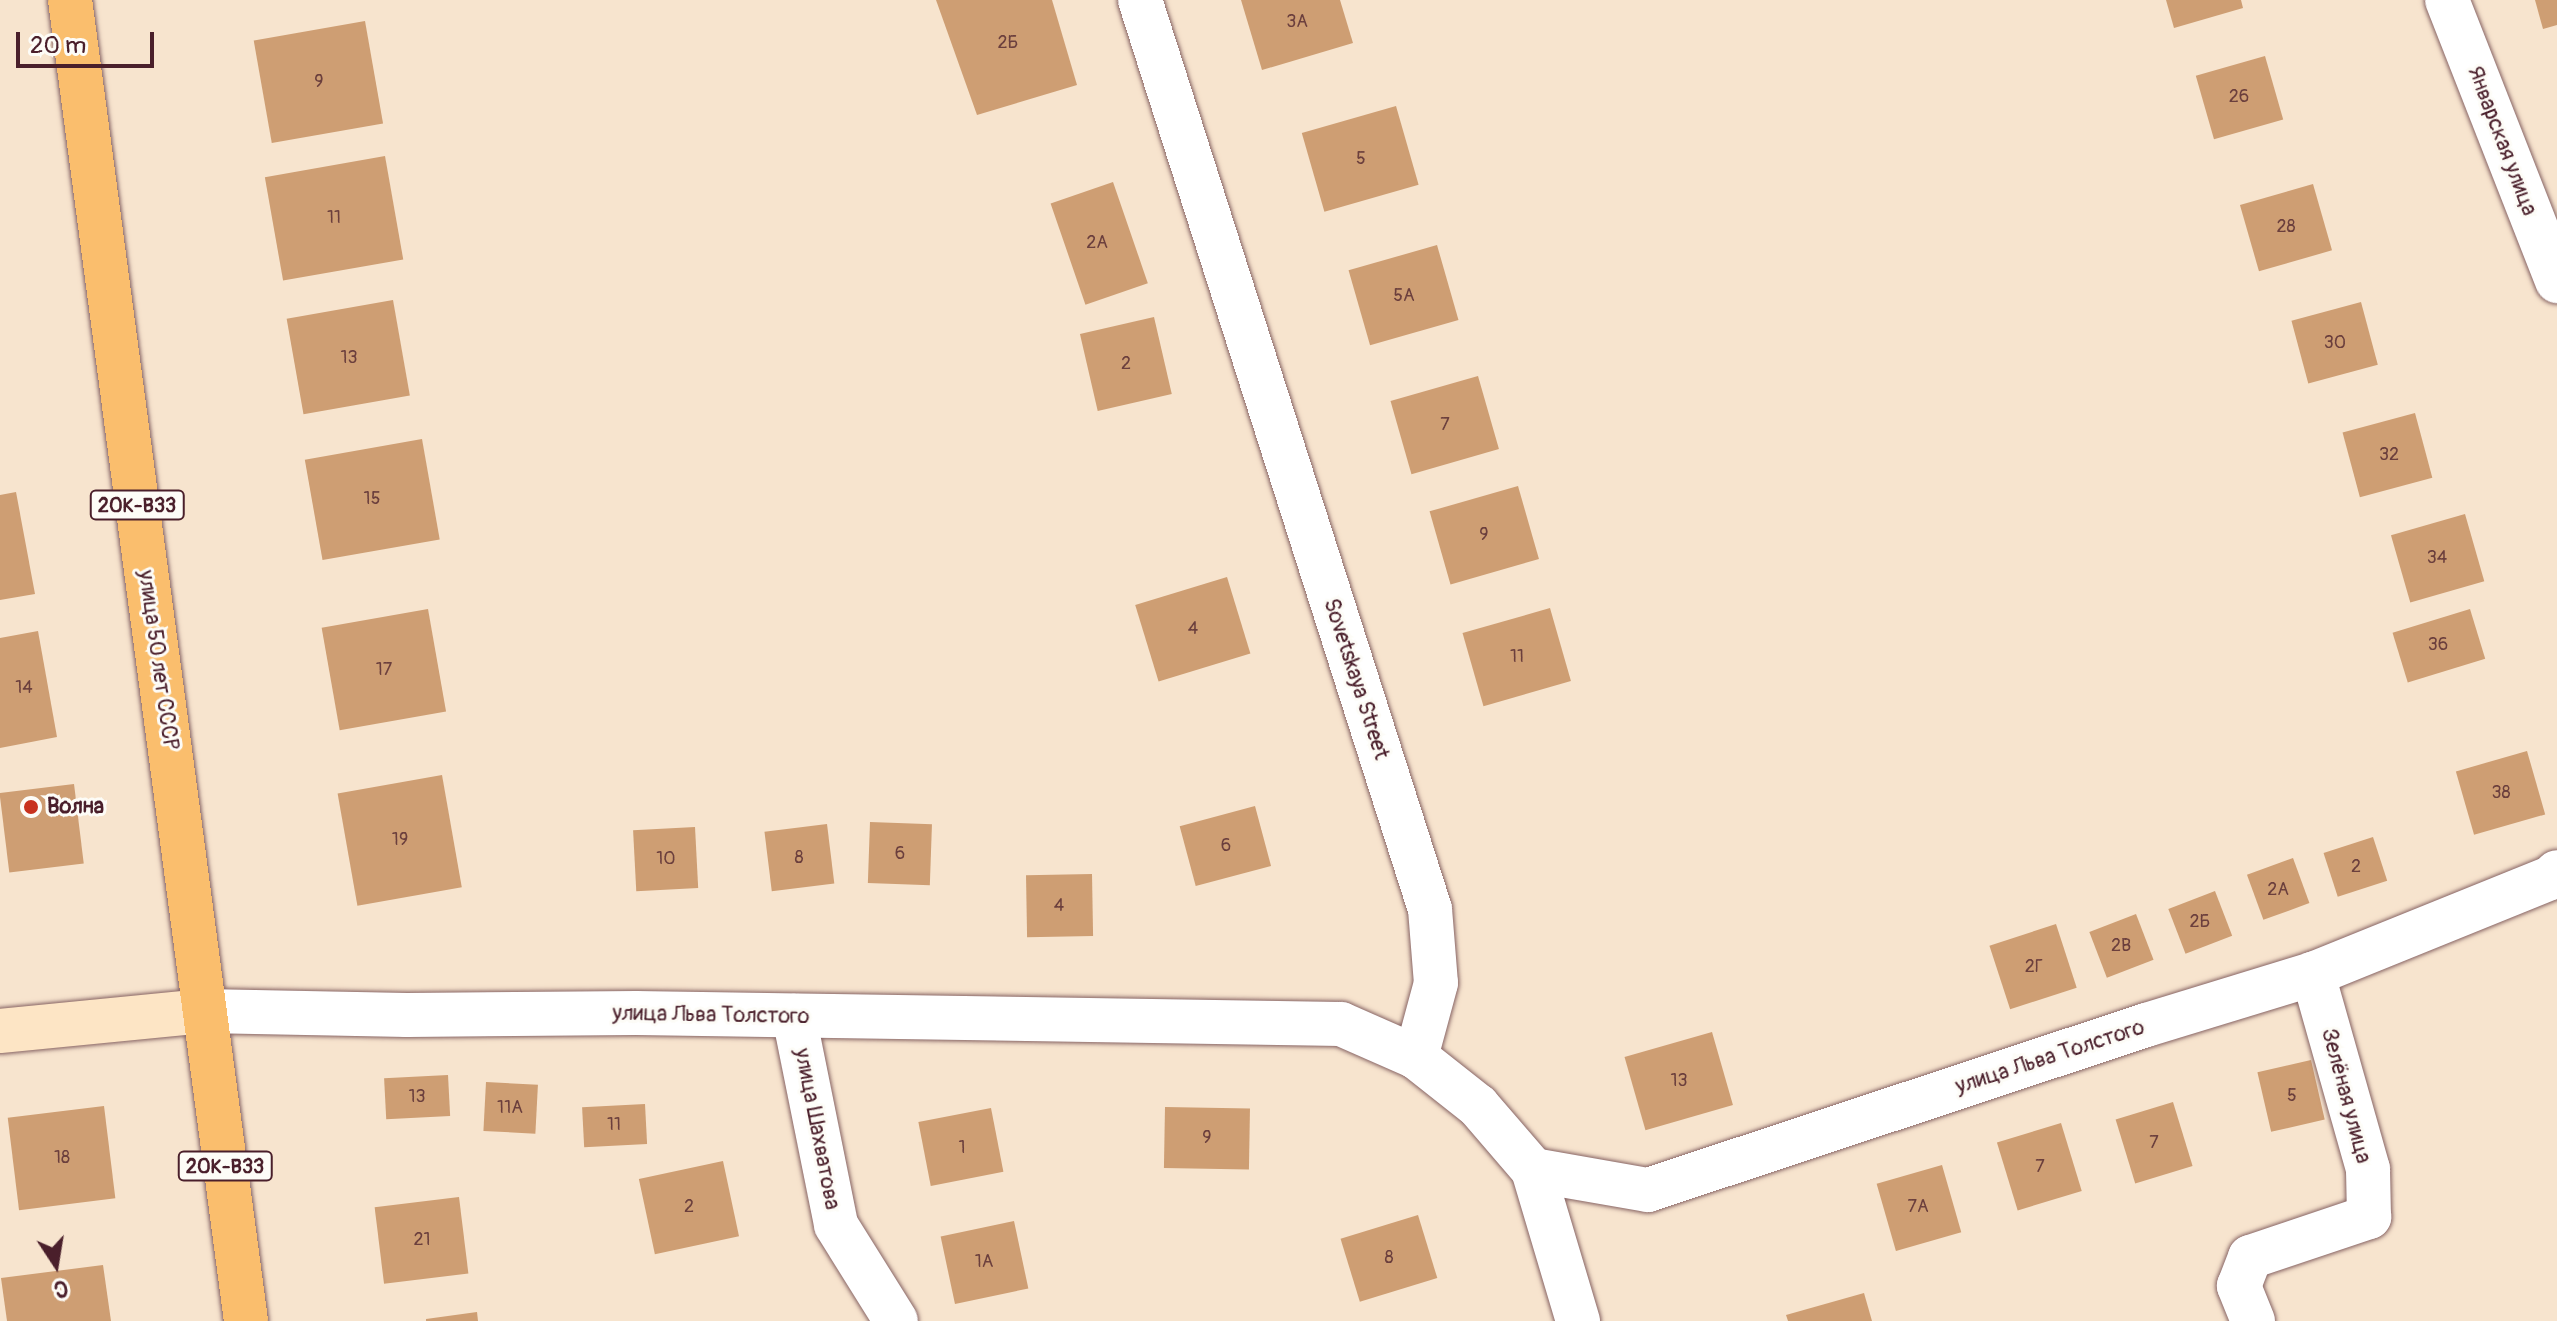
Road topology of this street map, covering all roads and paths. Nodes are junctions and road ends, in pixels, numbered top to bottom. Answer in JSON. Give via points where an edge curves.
{"nodes":[{"id":1,"x":70,"y":0,"type":"edge"},
{"id":2,"x":1140,"y":0,"type":"edge"},
{"id":3,"x":2447,"y":0,"type":"edge"},
{"id":4,"x":2557,"y":281,"type":"edge"},
{"id":5,"x":2555,"y":876,"type":"edge"},
{"id":6,"x":2313,"y":974,"type":"junction"},
{"id":7,"x":204,"y":1011,"type":"junction"},
{"id":8,"x":794,"y":1016,"type":"junction"},
{"id":9,"x":0,"y":1031,"type":"edge"},
{"id":10,"x":1416,"y":1057,"type":"junction"},
{"id":11,"x":1533,"y":1170,"type":"junction"},
{"id":12,"x":246,"y":1321,"type":"edge"},
{"id":13,"x":896,"y":1321,"type":"edge"},
{"id":14,"x":1578,"y":1321,"type":"edge"},
{"id":15,"x":2253,"y":1321,"type":"edge"}],
"edges":[{"from":1,"to":7,"type":"main road","name":"улица 50 лет СССР","number":"20К-В33"},
{"from":2,"to":10,"type":"street","name":"Sovetskaya Street","via":[[1430,909],[1436,983]]},
{"from":3,"to":4,"type":"street","name":"Январская улица"},
{"from":5,"to":6,"type":"street","name":"улица Льва Толстого"},
{"from":6,"to":11,"type":"street","name":"улица Льва Толстого","via":[[1648,1190]]},
{"from":6,"to":15,"type":"street","name":"Зелёная улица","via":[[2368,1169],[2369,1217],[2250,1257],[2239,1286]]},
{"from":7,"to":8,"type":"street","name":"улица Льва Толстого"},
{"from":7,"to":9,"type":"street","name":"улица Льва Толстого"},
{"from":7,"to":12,"type":"main road","name":"улица 50 лет СССР","number":"20К-В33"},
{"from":8,"to":10,"type":"street","name":"улица Льва Толстого","via":[[1341,1024]]},
{"from":8,"to":13,"type":"street","name":"улица Шахватова","via":[[836,1225]]},
{"from":10,"to":11,"type":"street","via":[[1478,1106]]},
{"from":11,"to":14,"type":"street"}]}
